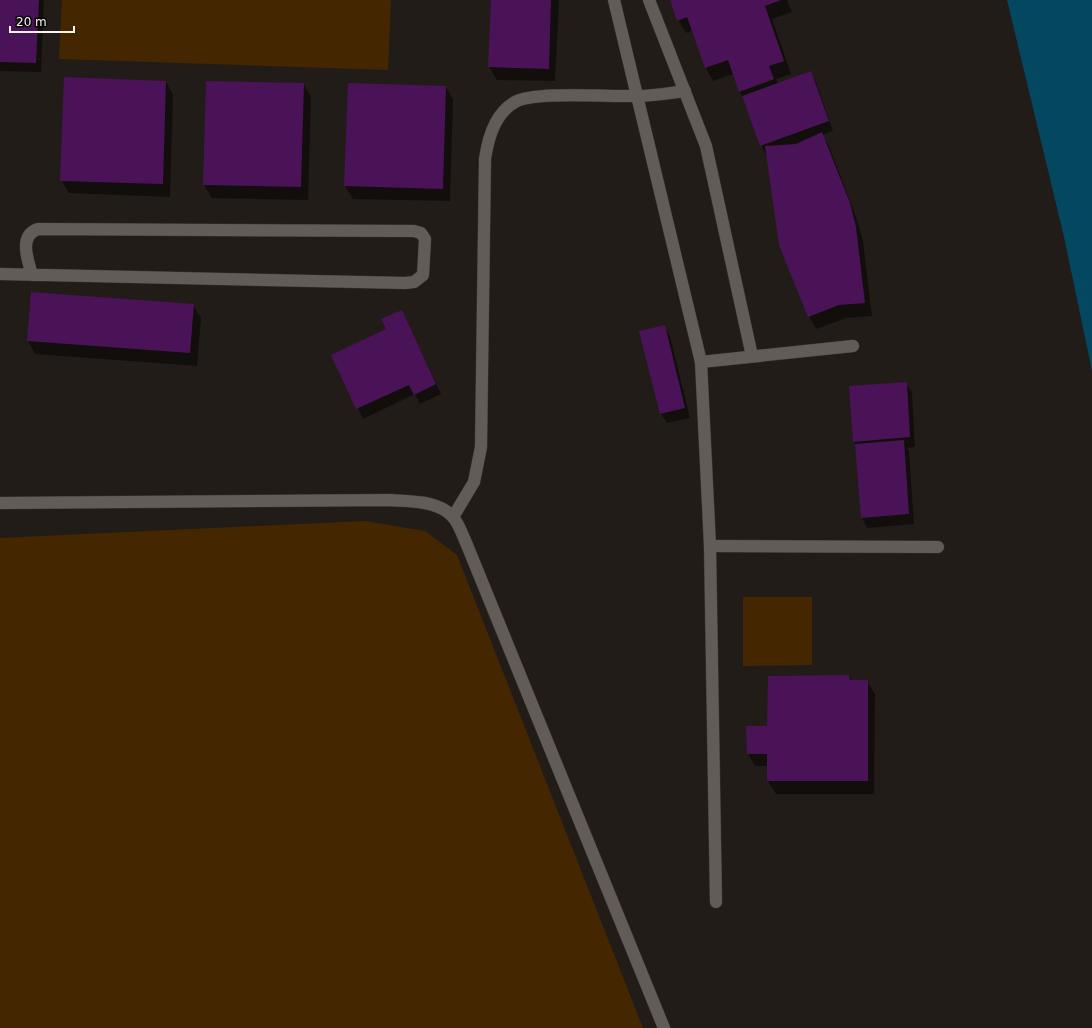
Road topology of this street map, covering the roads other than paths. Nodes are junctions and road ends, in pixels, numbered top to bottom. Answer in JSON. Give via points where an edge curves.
{"nodes":[{"id":1,"x":614,"y":0,"type":"edge"},
{"id":2,"x":649,"y":0,"type":"edge"},
{"id":3,"x":685,"y":91,"type":"junction"},
{"id":4,"x":639,"y":96,"type":"junction"},
{"id":5,"x":0,"y":274,"type":"edge"},
{"id":6,"x":32,"y":275,"type":"junction"},
{"id":7,"x":853,"y":346,"type":"dead end"},
{"id":8,"x":752,"y":356,"type":"junction"},
{"id":9,"x":702,"y":362,"type":"junction"},
{"id":10,"x":0,"y":503,"type":"edge"},
{"id":11,"x":452,"y":517,"type":"junction"},
{"id":12,"x":710,"y":546,"type":"junction"},
{"id":13,"x":938,"y":547,"type":"dead end"},
{"id":14,"x":716,"y":902,"type":"dead end"},
{"id":15,"x":664,"y":1028,"type":"edge"}],
"edges":[{"from":1,"to":4,"type":"street"},
{"from":2,"to":3,"type":"street"},
{"from":3,"to":4,"type":"street"},
{"from":3,"to":8,"type":"street","via":[[706,146]]},
{"from":4,"to":9,"type":"street"},
{"from":4,"to":11,"type":"street","via":[[534,96],[516,102],[497,120],[491,131],[485,159],[481,447],[474,482]]},
{"from":5,"to":6,"type":"street"},
{"from":6,"to":6,"type":"street","via":[[405,283],[414,282],[423,275],[425,239],[421,233],[414,231],[38,229],[32,231],[26,240]]},
{"from":7,"to":8,"type":"street"},
{"from":8,"to":9,"type":"street"},
{"from":9,"to":12,"type":"street"},
{"from":10,"to":11,"type":"street","via":[[391,500],[424,503],[441,508]]},
{"from":11,"to":15,"type":"street","via":[[467,545]]},
{"from":12,"to":13,"type":"street"},
{"from":12,"to":14,"type":"street"}]}
